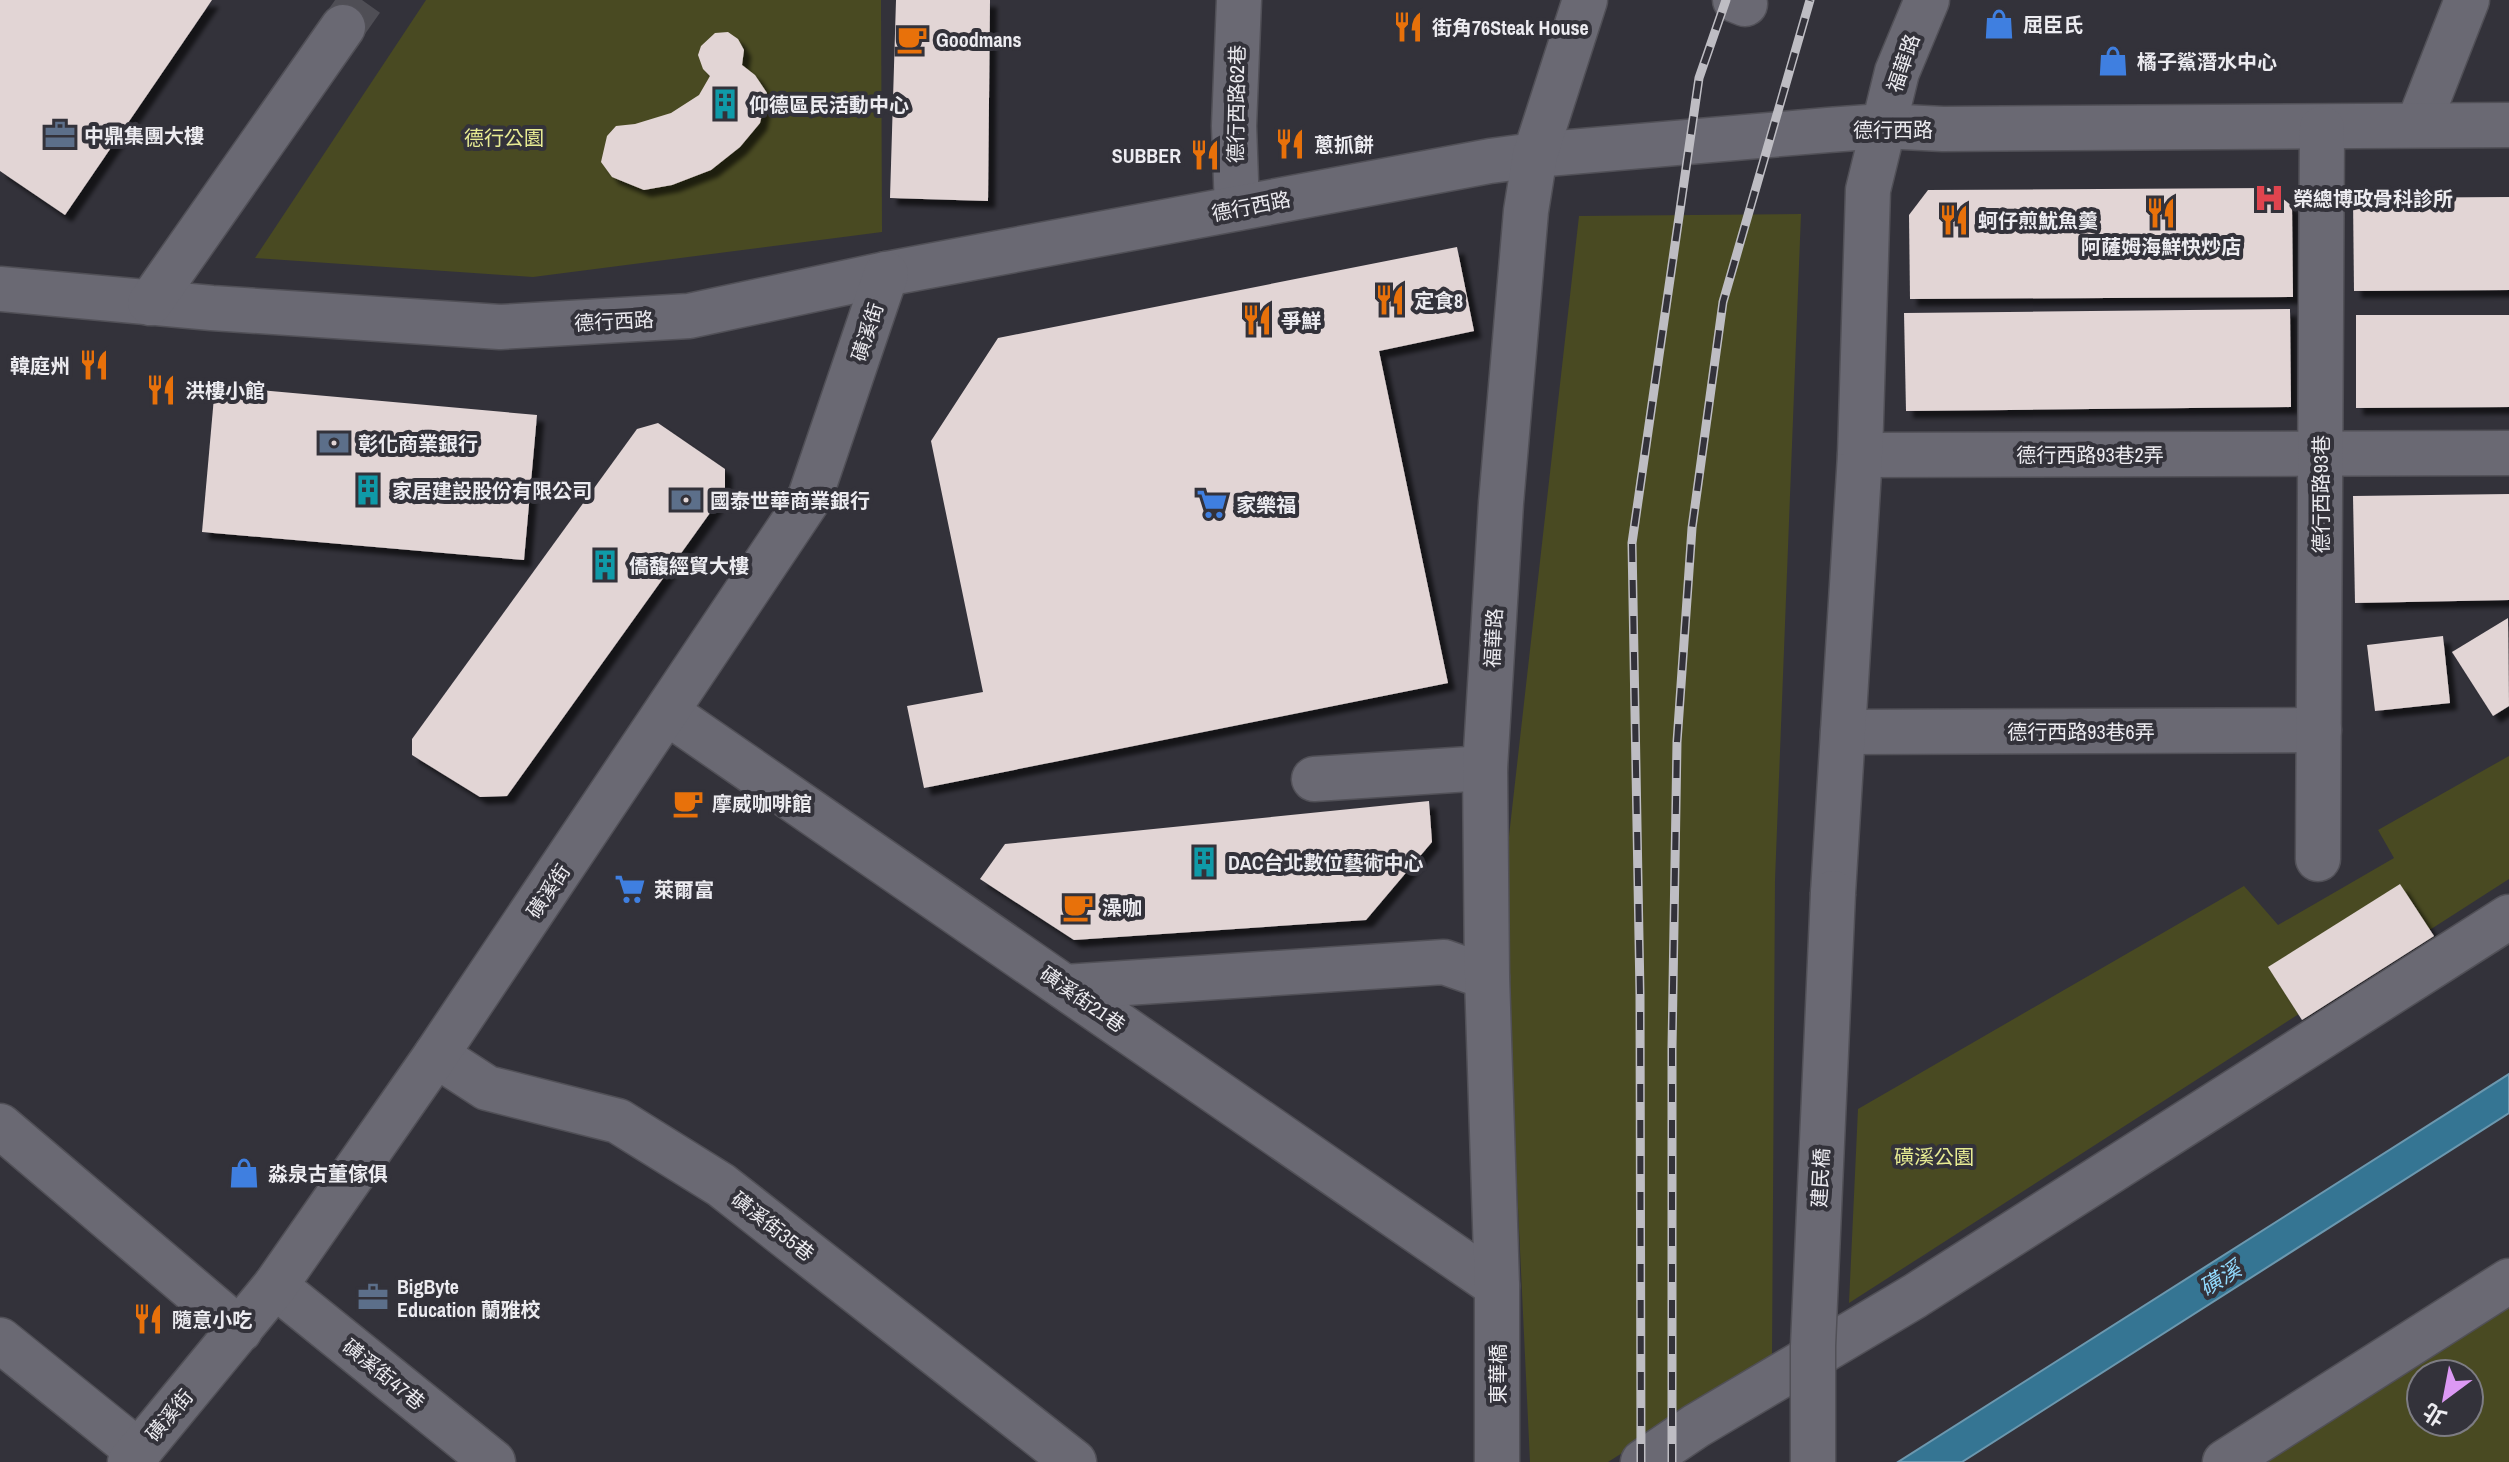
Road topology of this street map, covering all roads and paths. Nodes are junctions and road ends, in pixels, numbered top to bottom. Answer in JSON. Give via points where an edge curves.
{"nodes":[{"id":1,"x":1239,"y":0,"type":"edge"},
{"id":2,"x":1585,"y":0,"type":"edge"},
{"id":3,"x":1927,"y":0,"type":"edge"},
{"id":4,"x":2467,"y":0,"type":"edge"},
{"id":5,"x":343,"y":27,"type":"tunnel mouth"},
{"id":6,"x":2418,"y":125,"type":"junction"},
{"id":7,"x":2509,"y":125,"type":"edge"},
{"id":8,"x":1883,"y":126,"type":"junction"},
{"id":9,"x":2322,"y":128,"type":"junction"},
{"id":10,"x":1535,"y":155,"type":"junction"},
{"id":11,"x":1237,"y":208,"type":"junction"},
{"id":12,"x":886,"y":274,"type":"junction"},
{"id":13,"x":0,"y":289,"type":"edge"},
{"id":14,"x":150,"y":303,"type":"junction"},
{"id":15,"x":2320,"y":453,"type":"junction"},
{"id":16,"x":2509,"y":453,"type":"edge"},
{"id":17,"x":1860,"y":455,"type":"junction"},
{"id":18,"x":668,"y":713,"type":"junction"},
{"id":19,"x":2319,"y":730,"type":"junction"},
{"id":20,"x":1843,"y":732,"type":"junction"},
{"id":21,"x":1485,"y":768,"type":"junction"},
{"id":22,"x":1314,"y":779,"type":"dead end"},
{"id":23,"x":2318,"y":859,"type":"dead end"},
{"id":24,"x":1833,"y":893,"type":"joint"},
{"id":25,"x":2509,"y":917,"type":"edge"},
{"id":26,"x":1487,"y":977,"type":"junction"},
{"id":27,"x":1065,"y":987,"type":"junction"},
{"id":28,"x":436,"y":1055,"type":"junction"},
{"id":29,"x":0,"y":1126,"type":"edge"},
{"id":30,"x":2509,"y":1281,"type":"edge"},
{"id":31,"x":275,"y":1286,"type":"junction"},
{"id":32,"x":1497,"y":1286,"type":"junction"},
{"id":33,"x":240,"y":1330,"type":"junction"},
{"id":34,"x":0,"y":1340,"type":"edge"},
{"id":35,"x":134,"y":1457,"type":"edge"},
{"id":36,"x":493,"y":1462,"type":"edge"},
{"id":37,"x":1074,"y":1462,"type":"edge"},
{"id":38,"x":1497,"y":1462,"type":"edge"},
{"id":39,"x":1643,"y":1462,"type":"edge"},
{"id":40,"x":1813,"y":1462,"type":"edge"},
{"id":41,"x":2225,"y":1462,"type":"edge"}],
"edges":[{"from":1,"to":11,"type":"street","name":"德行西路62巷"},
{"from":2,"to":10,"type":"street","name":"福華路"},
{"from":3,"to":8,"type":"street","name":"福華路","via":[[1897,72]]},
{"from":4,"to":6,"type":"street"},
{"from":5,"to":14,"type":"street"},
{"from":6,"to":7,"type":"street","name":"德行西路"},
{"from":6,"to":9,"type":"street","name":"德行西路"},
{"from":8,"to":9,"type":"street","name":"德行西路"},
{"from":8,"to":10,"type":"street","name":"德行西路"},
{"from":8,"to":17,"type":"street","name":"福華路","via":[[1868,190]]},
{"from":9,"to":15,"type":"street","name":"德行西路93巷"},
{"from":10,"to":11,"type":"street","name":"德行西路"},
{"from":10,"to":21,"type":"street","name":"福華路","via":[[1501,503]]},
{"from":11,"to":12,"type":"street","name":"德行西路"},
{"from":12,"to":14,"type":"street","name":"德行西路","via":[[695,316],[500,327]]},
{"from":12,"to":18,"type":"street","name":"磺溪街","via":[[814,490]]},
{"from":13,"to":14,"type":"street","name":"德行西路"},
{"from":15,"to":16,"type":"street","name":"德行西路93巷2弄"},
{"from":15,"to":17,"type":"street","name":"德行西路93巷2弄"},
{"from":15,"to":19,"type":"street","name":"德行西路93巷"},
{"from":17,"to":20,"type":"street","name":"福華路"},
{"from":18,"to":27,"type":"street","name":"磺溪街21巷"},
{"from":18,"to":28,"type":"street","name":"磺溪街"},
{"from":19,"to":20,"type":"street","name":"德行西路93巷6弄"},
{"from":19,"to":23,"type":"street","name":"德行西路93巷"},
{"from":20,"to":24,"type":"street","name":"福華路"},
{"from":21,"to":22,"type":"street"},
{"from":21,"to":26,"type":"street","name":"福華路"},
{"from":24,"to":40,"type":"street","name":"建民橋","bridge":true,"via":[[1813,1346]]},
{"from":25,"to":39,"type":"street","via":[[1915,1296]]},
{"from":26,"to":27,"type":"street","via":[[1444,962]]},
{"from":26,"to":32,"type":"street","name":"福華路"},
{"from":27,"to":32,"type":"street","name":"磺溪街21巷"},
{"from":28,"to":31,"type":"street","name":"磺溪街"},
{"from":28,"to":37,"type":"street","name":"磺溪街35巷","via":[[487,1088],[618,1121],[721,1185]]},
{"from":29,"to":33,"type":"street"},
{"from":30,"to":41,"type":"street"},
{"from":31,"to":33,"type":"street","name":"磺溪街"},
{"from":31,"to":36,"type":"street","name":"磺溪街47巷"},
{"from":32,"to":38,"type":"street","name":"東華橋"},
{"from":33,"to":35,"type":"street","name":"磺溪街"},
{"from":34,"to":35,"type":"street"}]}
